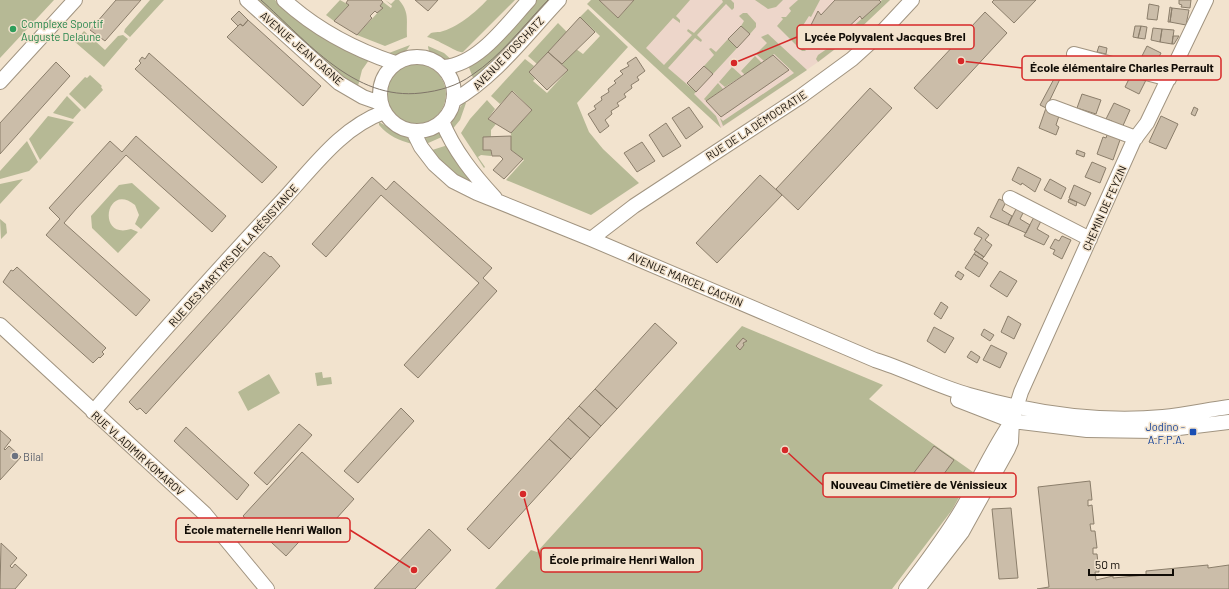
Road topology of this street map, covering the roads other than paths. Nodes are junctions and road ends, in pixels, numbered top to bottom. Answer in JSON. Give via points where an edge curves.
{"nodes":[{"id":1,"x":75,"y":0,"type":"edge"},
{"id":2,"x":247,"y":0,"type":"edge"},
{"id":3,"x":284,"y":0,"type":"edge"},
{"id":4,"x":529,"y":0,"type":"edge"},
{"id":5,"x":558,"y":0,"type":"edge"},
{"id":6,"x":912,"y":0,"type":"edge"},
{"id":7,"x":1206,"y":0,"type":"edge"},
{"id":8,"x":1074,"y":54,"type":"dead end"},
{"id":9,"x":395,"y":63,"type":"junction"},
{"id":10,"x":444,"y":67,"type":"junction"},
{"id":11,"x":1169,"y":79,"type":"junction"},
{"id":12,"x":0,"y":82,"type":"edge"},
{"id":13,"x":453,"y":101,"type":"junction"},
{"id":14,"x":1053,"y":107,"type":"dead end"},
{"id":15,"x":382,"y":108,"type":"junction"},
{"id":16,"x":442,"y":121,"type":"junction"},
{"id":17,"x":413,"y":131,"type":"junction"},
{"id":18,"x":1136,"y":138,"type":"junction"},
{"id":19,"x":1010,"y":198,"type":"dead end"},
{"id":20,"x":497,"y":200,"type":"junction"},
{"id":21,"x":1090,"y":238,"type":"junction"},
{"id":22,"x":591,"y":239,"type":"junction"},
{"id":23,"x":0,"y":325,"type":"edge"},
{"id":24,"x":876,"y":360,"type":"junction"},
{"id":25,"x":1016,"y":407,"type":"junction"},
{"id":26,"x":1229,"y":407,"type":"edge"},
{"id":27,"x":93,"y":412,"type":"junction"},
{"id":28,"x":1012,"y":421,"type":"junction"},
{"id":29,"x":1229,"y":422,"type":"edge"},
{"id":30,"x":267,"y":589,"type":"edge"},
{"id":31,"x":906,"y":589,"type":"edge"},
{"id":32,"x":918,"y":589,"type":"edge"}],
"edges":[{"from":1,"to":12,"type":"street"},
{"from":2,"to":15,"type":"street","name":"AVENUE JEAN CAGNE","via":[[340,83]]},
{"from":3,"to":9,"type":"street","via":[[330,36],[361,52]]},
{"from":4,"to":10,"type":"street","name":"AVENUE D'OSCHATZ","via":[[476,54],[460,64]]},
{"from":5,"to":13,"type":"street","name":"AVENUE D'OSCHATZ","via":[[484,80]]},
{"from":6,"to":22,"type":"street","name":"RUE DE LA DÉMOCRATIE","via":[[852,59],[800,97],[634,206]]},
{"from":7,"to":11,"type":"street","name":"CHEMIN DE FEYZIN"},
{"from":8,"to":11,"type":"street"},
{"from":9,"to":10,"type":"street","via":[[415,57],[430,59]]},
{"from":9,"to":15,"type":"street","via":[[388,69],[381,82]]},
{"from":10,"to":13,"type":"street","via":[[453,86]]},
{"from":11,"to":18,"type":"street","name":"CHEMIN DE FEYZIN","via":[[1147,123]]},
{"from":13,"to":16,"type":"street"},
{"from":14,"to":18,"type":"street"},
{"from":15,"to":17,"type":"street","via":[[396,125]]},
{"from":15,"to":27,"type":"street","name":"RUE DES MARTYRS DE LA RÉSISTANCE","via":[[345,134],[265,219]]},
{"from":16,"to":17,"type":"street","via":[[429,129]]},
{"from":16,"to":20,"type":"street","name":"AVENUE MARCEL CACHIN","via":[[449,137],[473,174]]},
{"from":17,"to":20,"type":"street","name":"AVENUE MARCEL CACHIN","via":[[434,164],[454,181],[476,193]]},
{"from":18,"to":21,"type":"street","name":"CHEMIN DE FEYZIN"},
{"from":19,"to":21,"type":"street"},
{"from":20,"to":22,"type":"street","name":"AVENUE MARCEL CACHIN"},
{"from":21,"to":25,"type":"street","name":"CHEMIN DE FEYZIN"},
{"from":22,"to":24,"type":"street","name":"AVENUE MARCEL CACHIN"},
{"from":23,"to":27,"type":"street","name":"RUE VLADIMIR KOMAROV"},
{"from":24,"to":25,"type":"street","name":"AVENUE MARCEL CACHIN","via":[[967,394]]},
{"from":24,"to":28,"type":"street","name":"AVENUE MARCEL CACHIN","via":[[896,376]]},
{"from":25,"to":26,"type":"street","name":"AVENUE MARCEL CACHIN","via":[[1070,416],[1142,418]]},
{"from":25,"to":28,"type":"street","name":"CHEMIN DE FEYZIN"},
{"from":27,"to":30,"type":"street","name":"RUE VLADIMIR KOMAROV","via":[[205,514]]},
{"from":28,"to":29,"type":"street","name":"AVENUE MARCEL CACHIN","via":[[1119,431],[1154,431]]},
{"from":28,"to":31,"type":"street","name":"CHEMIN DE FEYZIN","via":[[942,541]]},
{"from":28,"to":32,"type":"street","name":"CHEMIN DE FEYZIN","via":[[1008,449],[962,532]]}]}
